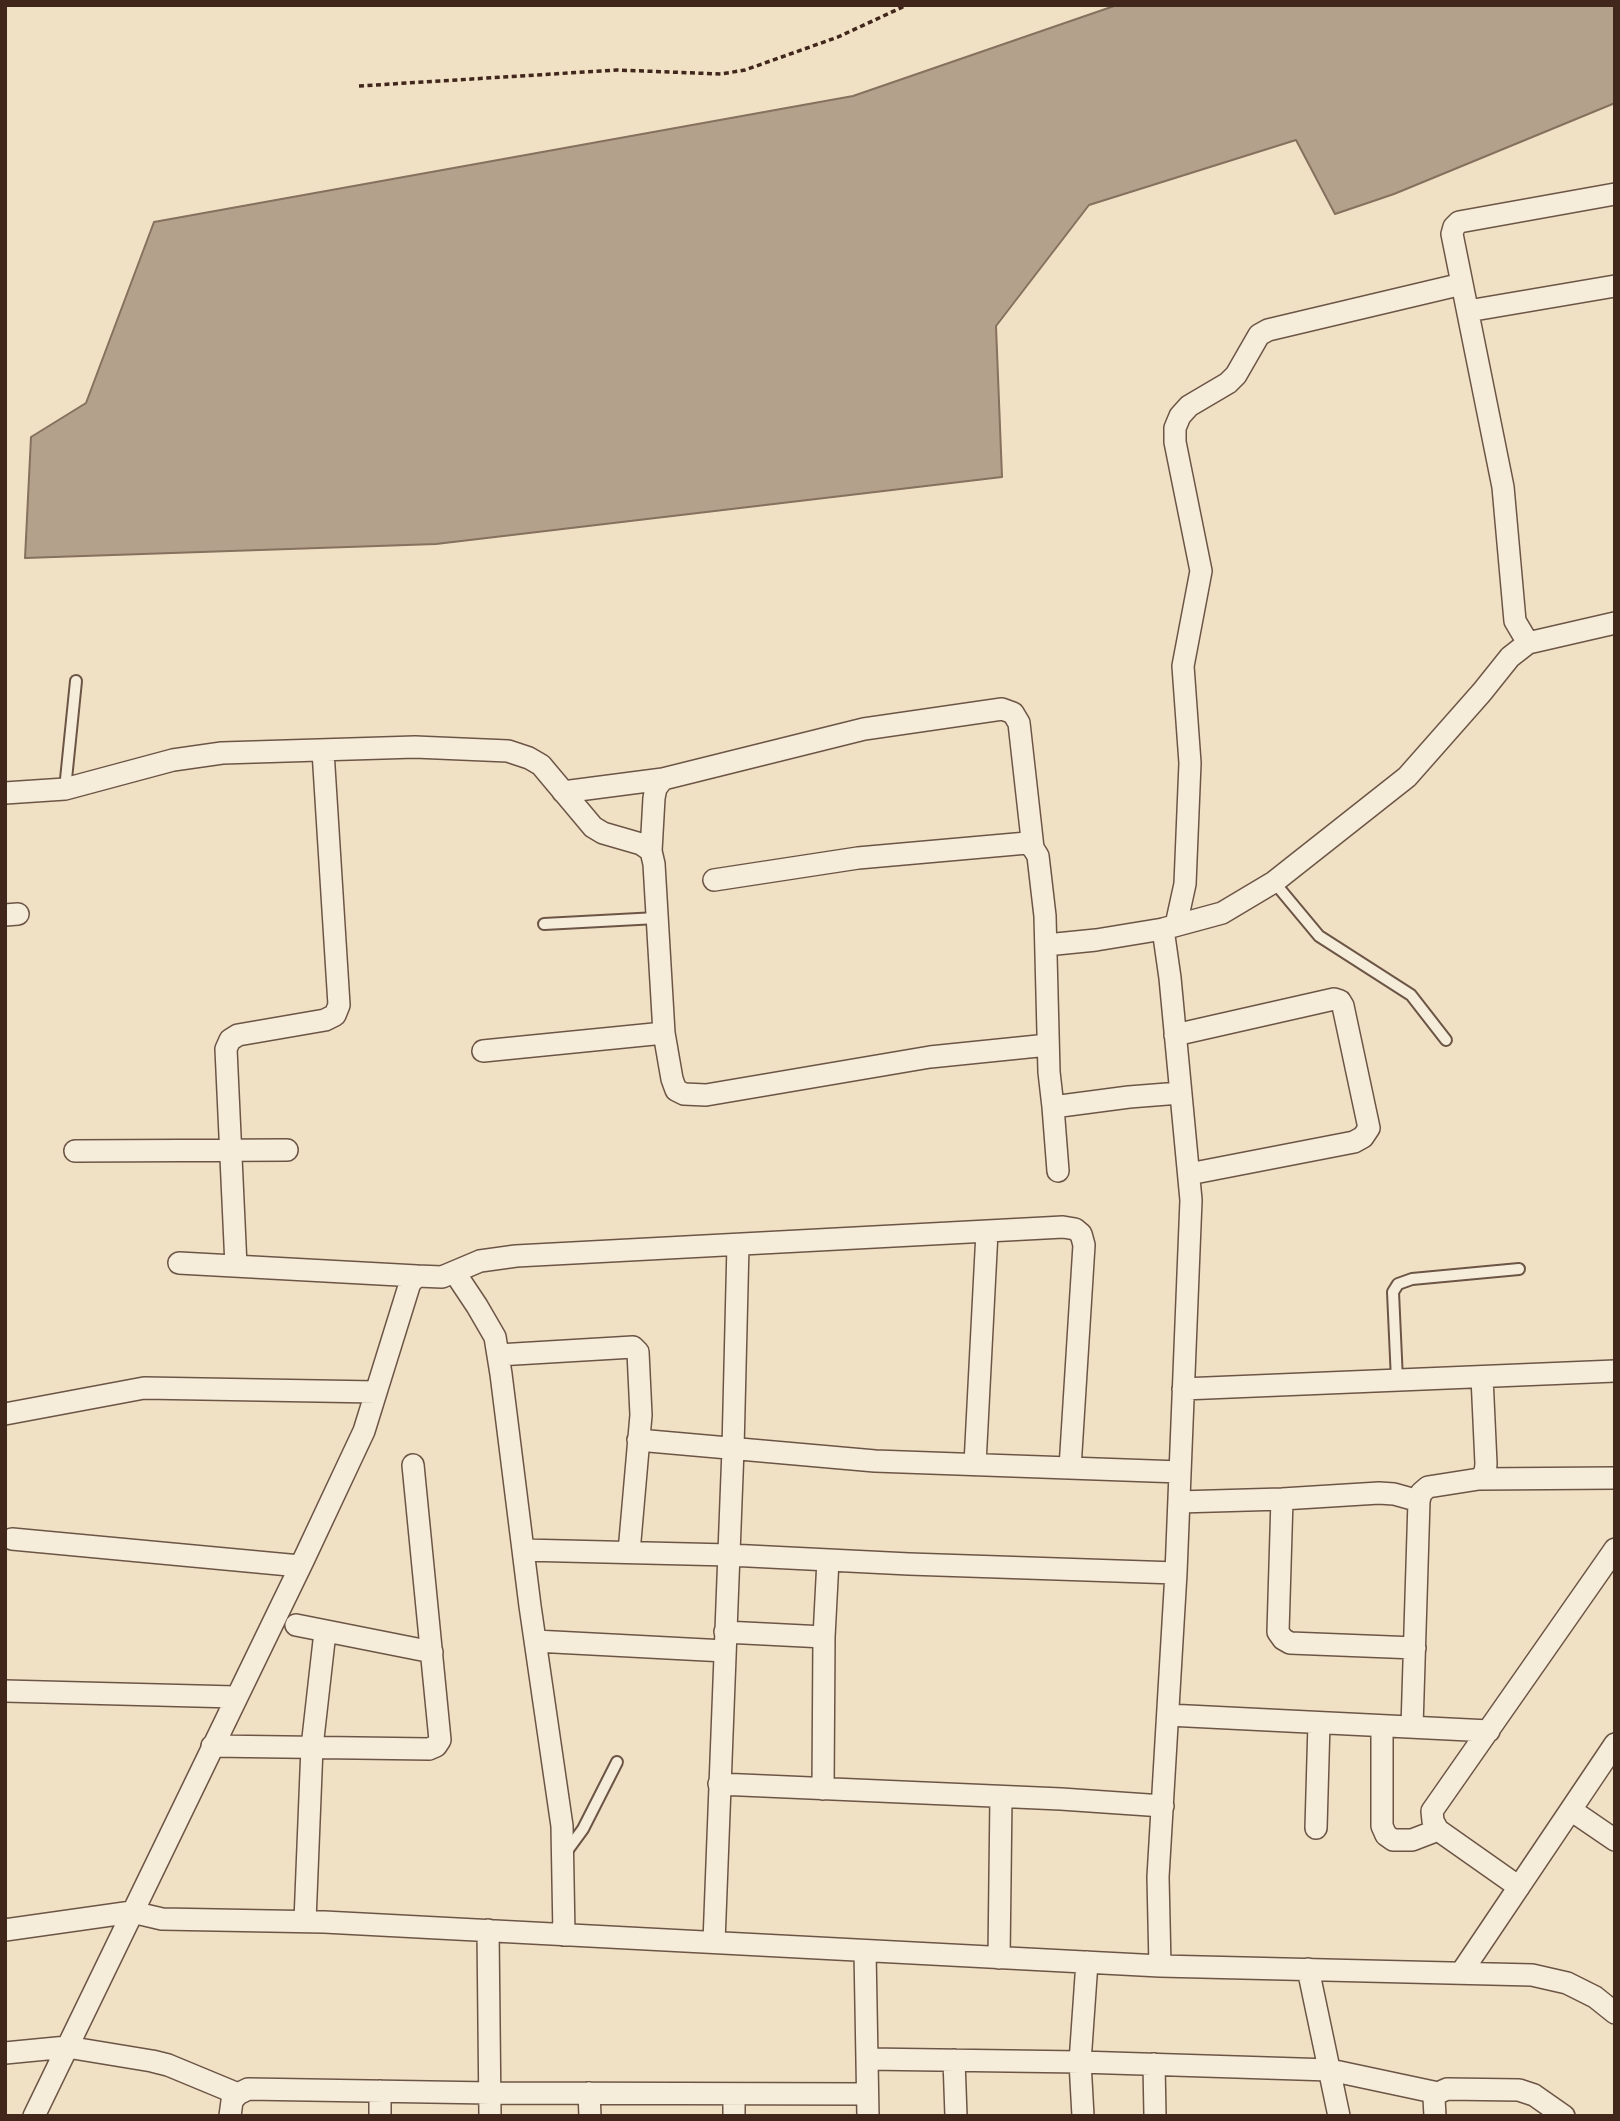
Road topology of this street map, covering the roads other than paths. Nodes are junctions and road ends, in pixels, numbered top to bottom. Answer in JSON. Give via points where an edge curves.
{"nodes":[{"id":1,"x":1615,"y":194,"type":"edge"},
{"id":2,"x":1462,"y":284,"type":"junction"},
{"id":3,"x":1615,"y":286,"type":"edge"},
{"id":4,"x":1468,"y":311,"type":"junction"},
{"id":5,"x":1615,"y":624,"type":"edge"},
{"id":6,"x":1528,"y":643,"type":"junction"},
{"id":7,"x":76,"y":681,"type":"dead end"},
{"id":8,"x":323,"y":751,"type":"junction"},
{"id":9,"x":663,"y":779,"type":"junction"},
{"id":10,"x":65,"y":789,"type":"junction"},
{"id":11,"x":563,"y":792,"type":"junction"},
{"id":12,"x":5,"y":793,"type":"edge"},
{"id":13,"x":1033,"y":848,"type":"junction"},
{"id":14,"x":651,"y":851,"type":"junction"},
{"id":15,"x":714,"y":880,"type":"dead end"},
{"id":16,"x":1274,"y":882,"type":"junction"},
{"id":17,"x":657,"y":918,"type":"junction"},
{"id":18,"x":544,"y":924,"type":"dead end"},
{"id":19,"x":1169,"y":927,"type":"junction"},
{"id":20,"x":1046,"y":945,"type":"junction"},
{"id":21,"x":664,"y":1033,"type":"junction"},
{"id":22,"x":1175,"y":1035,"type":"junction"},
{"id":23,"x":1446,"y":1040,"type":"dead end"},
{"id":24,"x":1048,"y":1045,"type":"junction"},
{"id":25,"x":483,"y":1051,"type":"dead end"},
{"id":26,"x":1181,"y":1093,"type":"junction"},
{"id":27,"x":1052,"y":1107,"type":"junction"},
{"id":28,"x":232,"y":1150,"type":"junction"},
{"id":29,"x":287,"y":1150,"type":"dead end"},
{"id":30,"x":75,"y":1151,"type":"dead end"},
{"id":31,"x":1058,"y":1171,"type":"dead end"},
{"id":32,"x":1189,"y":1174,"type":"junction"},
{"id":33,"x":987,"y":1231,"type":"junction"},
{"id":34,"x":738,"y":1245,"type":"junction"},
{"id":35,"x":179,"y":1263,"type":"dead end"},
{"id":36,"x":236,"y":1266,"type":"junction"},
{"id":37,"x":1519,"y":1269,"type":"dead end"},
{"id":38,"x":434,"y":1276,"type":"junction"},
{"id":39,"x":498,"y":1355,"type":"junction"},
{"id":40,"x":1615,"y":1371,"type":"edge"},
{"id":41,"x":1482,"y":1377,"type":"junction"},
{"id":42,"x":1396,"y":1380,"type":"junction"},
{"id":43,"x":1183,"y":1389,"type":"junction"},
{"id":44,"x":376,"y":1392,"type":"junction"},
{"id":45,"x":5,"y":1414,"type":"edge"},
{"id":46,"x":638,"y":1440,"type":"junction"},
{"id":47,"x":733,"y":1449,"type":"junction"},
{"id":48,"x":975,"y":1464,"type":"junction"},
{"id":49,"x":413,"y":1465,"type":"dead end"},
{"id":50,"x":1070,"y":1468,"type":"junction"},
{"id":51,"x":1180,"y":1472,"type":"junction"},
{"id":52,"x":1615,"y":1478,"type":"edge"},
{"id":53,"x":1479,"y":1479,"type":"junction"},
{"id":54,"x":1282,"y":1499,"type":"junction"},
{"id":55,"x":1419,"y":1501,"type":"junction"},
{"id":56,"x":1179,"y":1502,"type":"junction"},
{"id":57,"x":12,"y":1539,"type":"dead end"},
{"id":58,"x":523,"y":1549,"type":"junction"},
{"id":59,"x":1615,"y":1549,"type":"edge"},
{"id":60,"x":629,"y":1552,"type":"junction"},
{"id":61,"x":729,"y":1555,"type":"junction"},
{"id":62,"x":828,"y":1560,"type":"junction"},
{"id":63,"x":300,"y":1566,"type":"junction"},
{"id":64,"x":1176,"y":1573,"type":"junction"},
{"id":65,"x":296,"y":1625,"type":"dead end"},
{"id":66,"x":326,"y":1632,"type":"junction"},
{"id":67,"x":824,"y":1637,"type":"junction"},
{"id":68,"x":535,"y":1641,"type":"junction"},
{"id":69,"x":725,"y":1642,"type":"junction"},
{"id":70,"x":1415,"y":1648,"type":"junction"},
{"id":71,"x":432,"y":1652,"type":"junction"},
{"id":72,"x":5,"y":1691,"type":"edge"},
{"id":73,"x":235,"y":1697,"type":"junction"},
{"id":74,"x":1168,"y":1716,"type":"junction"},
{"id":75,"x":1319,"y":1723,"type":"junction"},
{"id":76,"x":1382,"y":1726,"type":"junction"},
{"id":77,"x":1412,"y":1727,"type":"junction"},
{"id":78,"x":1489,"y":1731,"type":"junction"},
{"id":79,"x":1615,"y":1744,"type":"edge"},
{"id":80,"x":212,"y":1746,"type":"junction"},
{"id":81,"x":312,"y":1747,"type":"junction"},
{"id":82,"x":617,"y":1762,"type":"dead end"},
{"id":83,"x":719,"y":1784,"type":"junction"},
{"id":84,"x":823,"y":1789,"type":"junction"},
{"id":85,"x":1001,"y":1797,"type":"junction"},
{"id":86,"x":1163,"y":1806,"type":"junction"},
{"id":87,"x":1571,"y":1810,"type":"junction"},
{"id":88,"x":1316,"y":1828,"type":"dead end"},
{"id":89,"x":1438,"y":1830,"type":"junction"},
{"id":90,"x":1615,"y":1840,"type":"edge"},
{"id":91,"x":562,"y":1857,"type":"junction"},
{"id":92,"x":1519,"y":1887,"type":"junction"},
{"id":93,"x":132,"y":1912,"type":"junction"},
{"id":94,"x":305,"y":1921,"type":"junction"},
{"id":95,"x":5,"y":1930,"type":"edge"},
{"id":96,"x":488,"y":1930,"type":"junction"},
{"id":97,"x":564,"y":1935,"type":"junction"},
{"id":98,"x":714,"y":1942,"type":"junction"},
{"id":99,"x":865,"y":1951,"type":"junction"},
{"id":100,"x":999,"y":1958,"type":"junction"},
{"id":101,"x":1087,"y":1962,"type":"junction"},
{"id":102,"x":1160,"y":1966,"type":"junction"},
{"id":103,"x":1308,"y":1969,"type":"junction"},
{"id":104,"x":1461,"y":1973,"type":"junction"},
{"id":105,"x":1615,"y":2013,"type":"edge"},
{"id":106,"x":67,"y":2047,"type":"junction"},
{"id":107,"x":5,"y":2053,"type":"edge"},
{"id":108,"x":867,"y":2059,"type":"junction"},
{"id":109,"x":954,"y":2060,"type":"junction"},
{"id":110,"x":1080,"y":2062,"type":"junction"},
{"id":111,"x":1154,"y":2064,"type":"junction"},
{"id":112,"x":1330,"y":2070,"type":"junction"},
{"id":113,"x":380,"y":2091,"type":"junction"},
{"id":114,"x":489,"y":2093,"type":"junction"},
{"id":115,"x":589,"y":2093,"type":"junction"},
{"id":116,"x":1437,"y":2093,"type":"junction"},
{"id":117,"x":238,"y":2094,"type":"junction"},
{"id":118,"x":734,"y":2094,"type":"junction"},
{"id":119,"x":867,"y":2094,"type":"junction"},
{"id":120,"x":34,"y":2116,"type":"edge"},
{"id":121,"x":230,"y":2116,"type":"edge"},
{"id":122,"x":380,"y":2116,"type":"edge"},
{"id":123,"x":490,"y":2116,"type":"edge"},
{"id":124,"x":590,"y":2116,"type":"edge"},
{"id":125,"x":733,"y":2116,"type":"edge"},
{"id":126,"x":867,"y":2116,"type":"edge"},
{"id":127,"x":956,"y":2116,"type":"edge"},
{"id":128,"x":1083,"y":2116,"type":"edge"},
{"id":129,"x":1155,"y":2116,"type":"edge"},
{"id":130,"x":1339,"y":2116,"type":"edge"},
{"id":131,"x":1435,"y":2116,"type":"edge"},
{"id":132,"x":1564,"y":2116,"type":"edge"}],
"edges":[{"from":1,"to":2,"type":"street","via":[[1459,222],[1452,234]]},
{"from":2,"to":4,"type":"street"},
{"from":2,"to":19,"type":"street","via":[[1268,330],[1259,335],[1228,383],[1180,416],[1175,442],[1201,571],[1183,666],[1190,763],[1185,884]]},
{"from":3,"to":4,"type":"street"},
{"from":4,"to":6,"type":"street","via":[[1503,486],[1515,621]]},
{"from":5,"to":6,"type":"street"},
{"from":6,"to":16,"type":"street","via":[[1510,657],[1407,777]]},
{"from":7,"to":10,"type":"lane"},
{"from":8,"to":10,"type":"street","via":[[222,753],[173,760]]},
{"from":8,"to":11,"type":"street","via":[[415,747],[508,751],[541,765]]},
{"from":8,"to":28,"type":"street","via":[[339,1006],[335,1015],[325,1020],[230,1040],[226,1049]]},
{"from":9,"to":11,"type":"street"},
{"from":9,"to":13,"type":"street","via":[[864,729],[1002,709],[1013,713],[1019,723]]},
{"from":9,"to":14,"type":"street","via":[[654,798]]},
{"from":10,"to":12,"type":"street"},
{"from":11,"to":14,"type":"street","via":[[603,834]]},
{"from":13,"to":15,"type":"street","via":[[1027,843],[858,858]]},
{"from":13,"to":20,"type":"street","via":[[1038,856]]},
{"from":14,"to":17,"type":"street"},
{"from":16,"to":19,"type":"street","via":[[1222,914]]},
{"from":16,"to":23,"type":"lane","via":[[1319,936],[1411,995]]},
{"from":17,"to":18,"type":"lane"},
{"from":17,"to":21,"type":"street"},
{"from":19,"to":20,"type":"street"},
{"from":19,"to":22,"type":"street"},
{"from":20,"to":24,"type":"street"},
{"from":21,"to":24,"type":"street","via":[[676,1090],[706,1095],[930,1058]]},
{"from":21,"to":25,"type":"street"},
{"from":22,"to":26,"type":"street"},
{"from":22,"to":32,"type":"street","via":[[1340,1001],[1369,1128],[1354,1142]]},
{"from":24,"to":27,"type":"street"},
{"from":26,"to":27,"type":"street"},
{"from":26,"to":32,"type":"street"},
{"from":27,"to":31,"type":"street"},
{"from":28,"to":29,"type":"street"},
{"from":28,"to":30,"type":"street"},
{"from":28,"to":36,"type":"street"},
{"from":32,"to":43,"type":"street"},
{"from":33,"to":34,"type":"street"},
{"from":33,"to":48,"type":"street"},
{"from":33,"to":50,"type":"street","via":[[1063,1227],[1081,1234],[1084,1245]]},
{"from":34,"to":38,"type":"street","via":[[516,1256],[480,1261]]},
{"from":34,"to":47,"type":"street"},
{"from":35,"to":36,"type":"street"},
{"from":36,"to":38,"type":"street"},
{"from":37,"to":42,"type":"lane","via":[[1398,1284],[1393,1292]]},
{"from":38,"to":39,"type":"street","via":[[477,1306],[495,1337]]},
{"from":38,"to":44,"type":"street","via":[[410,1283]]},
{"from":39,"to":46,"type":"street","via":[[633,1347],[640,1362]]},
{"from":39,"to":58,"type":"street"},
{"from":40,"to":41,"type":"street"},
{"from":41,"to":42,"type":"street"},
{"from":41,"to":53,"type":"street","via":[[1486,1464]]},
{"from":42,"to":43,"type":"street"},
{"from":43,"to":51,"type":"street"},
{"from":44,"to":45,"type":"street","via":[[144,1388]]},
{"from":44,"to":63,"type":"street","via":[[364,1431]]},
{"from":46,"to":47,"type":"street"},
{"from":46,"to":60,"type":"street"},
{"from":47,"to":48,"type":"street"},
{"from":47,"to":61,"type":"street"},
{"from":48,"to":50,"type":"street"},
{"from":49,"to":71,"type":"street"},
{"from":50,"to":51,"type":"street"},
{"from":51,"to":56,"type":"street"},
{"from":52,"to":53,"type":"street"},
{"from":53,"to":55,"type":"street","via":[[1428,1487]]},
{"from":54,"to":55,"type":"street","via":[[1379,1493]]},
{"from":54,"to":56,"type":"street"},
{"from":54,"to":70,"type":"street","via":[[1278,1632],[1283,1639],[1290,1643]]},
{"from":55,"to":70,"type":"street"},
{"from":56,"to":64,"type":"street"},
{"from":57,"to":63,"type":"street"},
{"from":58,"to":60,"type":"street"},
{"from":58,"to":68,"type":"street"},
{"from":59,"to":78,"type":"street"},
{"from":60,"to":61,"type":"street"},
{"from":61,"to":62,"type":"street"},
{"from":61,"to":69,"type":"street"},
{"from":62,"to":64,"type":"street"},
{"from":62,"to":67,"type":"street"},
{"from":63,"to":73,"type":"street"},
{"from":64,"to":74,"type":"street"},
{"from":65,"to":66,"type":"street"},
{"from":66,"to":71,"type":"street"},
{"from":66,"to":81,"type":"street"},
{"from":67,"to":69,"type":"street"},
{"from":67,"to":84,"type":"street"},
{"from":68,"to":69,"type":"street"},
{"from":68,"to":91,"type":"street","via":[[562,1826]]},
{"from":69,"to":83,"type":"street"},
{"from":70,"to":77,"type":"street"},
{"from":71,"to":81,"type":"street","via":[[440,1740],[436,1746]]},
{"from":72,"to":73,"type":"street"},
{"from":73,"to":80,"type":"street"},
{"from":74,"to":75,"type":"street"},
{"from":74,"to":86,"type":"street"},
{"from":75,"to":76,"type":"street"},
{"from":75,"to":88,"type":"street"},
{"from":76,"to":77,"type":"street"},
{"from":76,"to":89,"type":"street","via":[[1382,1826],[1386,1835],[1393,1840],[1412,1840]]},
{"from":77,"to":78,"type":"street"},
{"from":78,"to":89,"type":"street","via":[[1432,1811]]},
{"from":79,"to":87,"type":"street"},
{"from":80,"to":81,"type":"street"},
{"from":80,"to":93,"type":"street"},
{"from":81,"to":94,"type":"street"},
{"from":82,"to":91,"type":"lane","via":[[578,1839]]},
{"from":83,"to":84,"type":"street"},
{"from":83,"to":98,"type":"street"},
{"from":84,"to":85,"type":"street"},
{"from":85,"to":86,"type":"street"},
{"from":85,"to":100,"type":"street"},
{"from":86,"to":102,"type":"street","via":[[1158,1877]]},
{"from":87,"to":90,"type":"street"},
{"from":87,"to":92,"type":"street"},
{"from":89,"to":92,"type":"street"},
{"from":91,"to":97,"type":"street"},
{"from":92,"to":104,"type":"street"},
{"from":93,"to":94,"type":"street","via":[[162,1919]]},
{"from":93,"to":95,"type":"street"},
{"from":93,"to":106,"type":"street"},
{"from":94,"to":96,"type":"street"},
{"from":96,"to":97,"type":"street"},
{"from":96,"to":114,"type":"street"},
{"from":97,"to":98,"type":"street"},
{"from":98,"to":99,"type":"street"},
{"from":99,"to":100,"type":"street"},
{"from":99,"to":108,"type":"street"},
{"from":100,"to":101,"type":"street"},
{"from":101,"to":102,"type":"street"},
{"from":101,"to":110,"type":"street"},
{"from":102,"to":103,"type":"street"},
{"from":103,"to":104,"type":"street"},
{"from":103,"to":112,"type":"street"},
{"from":104,"to":105,"type":"street","via":[[1532,1975],[1567,1983]]},
{"from":106,"to":107,"type":"street"},
{"from":106,"to":117,"type":"street","via":[[169,2065]]},
{"from":106,"to":120,"type":"street"},
{"from":108,"to":109,"type":"street"},
{"from":108,"to":119,"type":"street"},
{"from":109,"to":110,"type":"street"},
{"from":109,"to":127,"type":"street"},
{"from":110,"to":111,"type":"street"},
{"from":110,"to":128,"type":"street"},
{"from":111,"to":112,"type":"street"},
{"from":111,"to":129,"type":"street"},
{"from":112,"to":116,"type":"street"},
{"from":112,"to":130,"type":"street"},
{"from":113,"to":114,"type":"street"},
{"from":113,"to":117,"type":"street","via":[[248,2089]]},
{"from":113,"to":122,"type":"street"},
{"from":114,"to":115,"type":"street"},
{"from":114,"to":123,"type":"street"},
{"from":115,"to":118,"type":"street"},
{"from":115,"to":124,"type":"street"},
{"from":116,"to":131,"type":"street"},
{"from":116,"to":132,"type":"street","via":[[1447,2089],[1520,2090]]},
{"from":117,"to":121,"type":"street"},
{"from":118,"to":119,"type":"street"},
{"from":118,"to":125,"type":"street"},
{"from":119,"to":126,"type":"street"}]}
